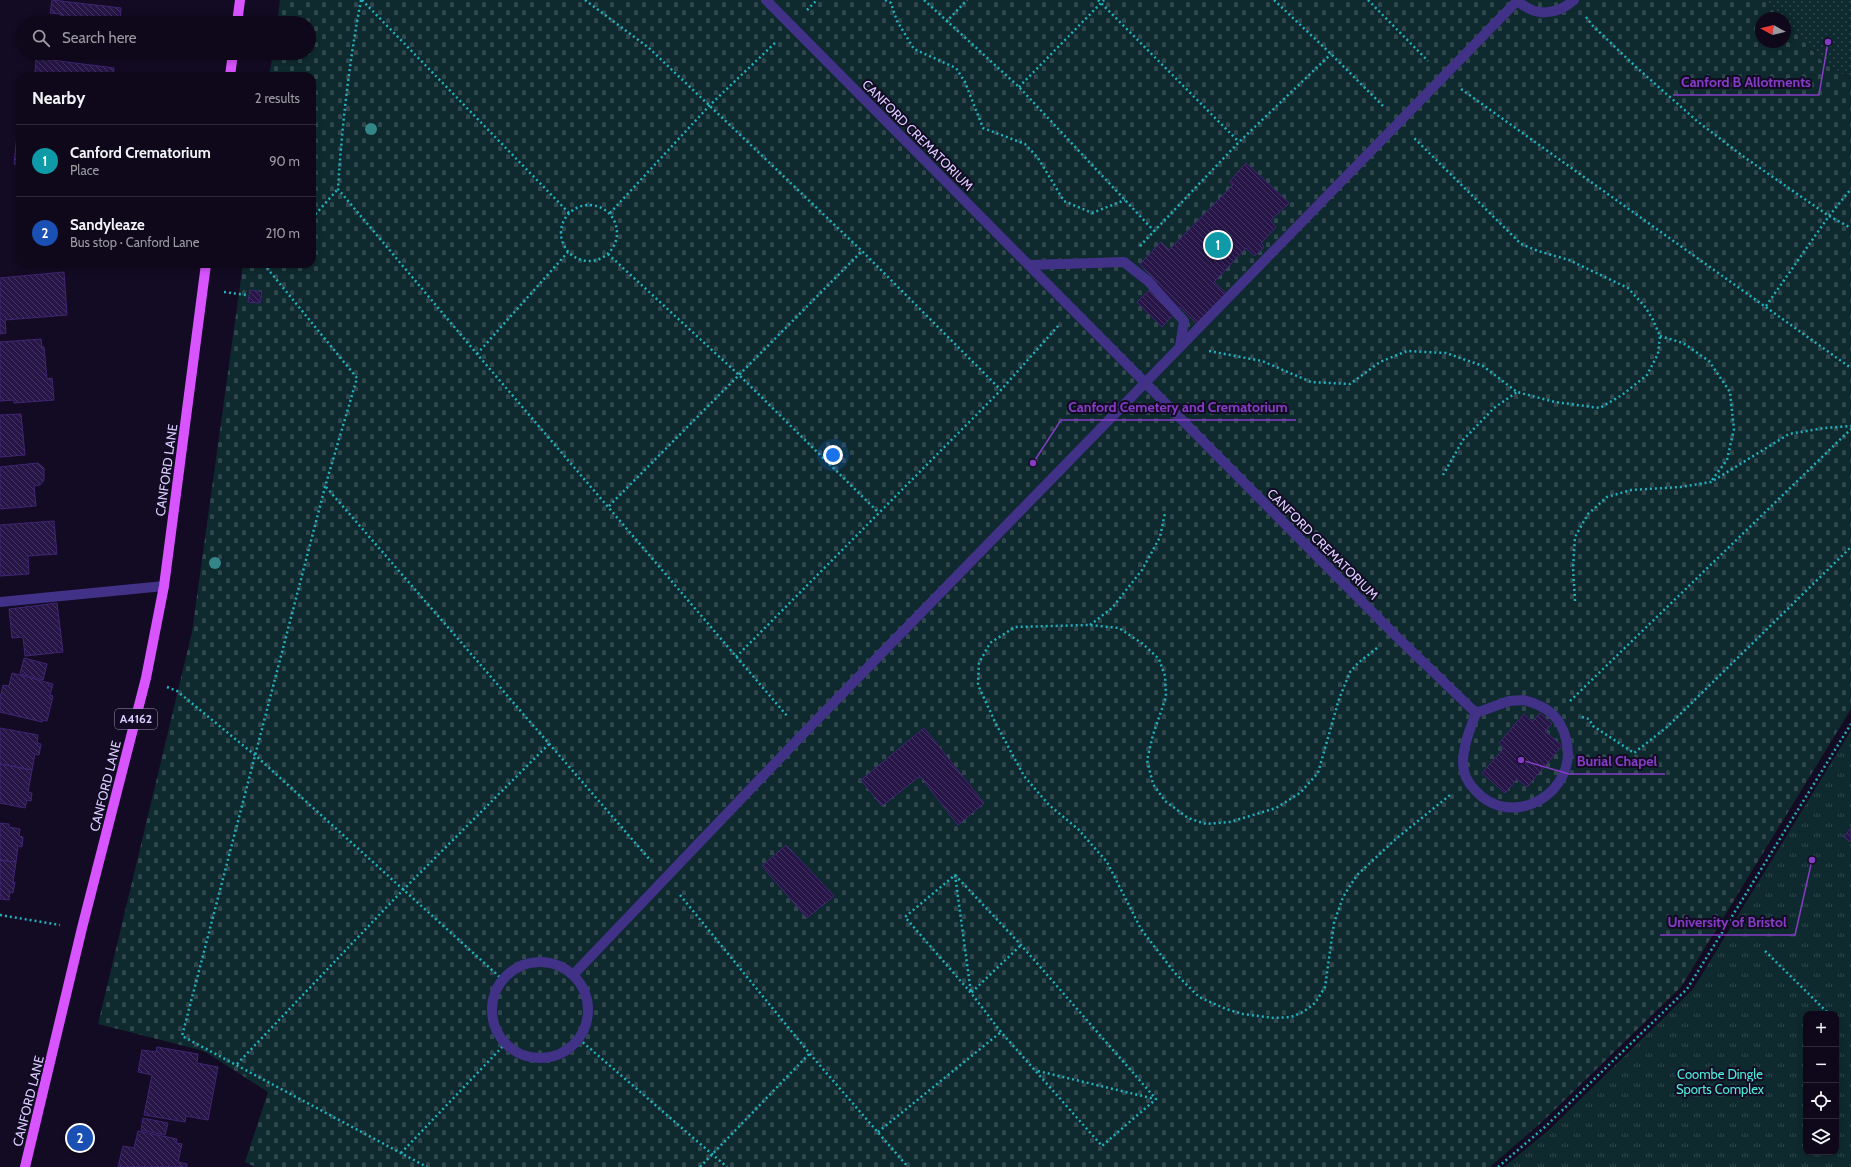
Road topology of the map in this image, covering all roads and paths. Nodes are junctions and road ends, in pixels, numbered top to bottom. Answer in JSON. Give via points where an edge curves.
{"nodes":[{"id":1,"x":240,"y":0,"type":"edge"},
{"id":2,"x":362,"y":0,"type":"edge"},
{"id":3,"x":584,"y":0,"type":"edge"},
{"id":4,"x":766,"y":0,"type":"edge"},
{"id":5,"x":817,"y":0,"type":"edge"},
{"id":6,"x":885,"y":0,"type":"edge"},
{"id":7,"x":924,"y":0,"type":"edge"},
{"id":8,"x":967,"y":0,"type":"edge"},
{"id":9,"x":1098,"y":0,"type":"edge"},
{"id":10,"x":1104,"y":0,"type":"edge"},
{"id":11,"x":1274,"y":0,"type":"edge"},
{"id":12,"x":1368,"y":0,"type":"edge"},
{"id":13,"x":1517,"y":0,"type":"edge"},
{"id":14,"x":1574,"y":0,"type":"edge"},
{"id":15,"x":1101,"y":3,"type":"junction"},
{"id":16,"x":238,"y":16,"type":"edge"},
{"id":17,"x":946,"y":22,"type":"junction"},
{"id":18,"x":792,"y":27,"type":"junction"},
{"id":19,"x":1331,"y":54,"type":"junction"},
{"id":20,"x":232,"y":60,"type":"edge"},
{"id":21,"x":231,"y":72,"type":"edge"},
{"id":22,"x":1444,"y":77,"type":"junction"},
{"id":23,"x":1019,"y":87,"type":"junction"},
{"id":24,"x":710,"y":105,"type":"junction"},
{"id":25,"x":1400,"y":123,"type":"junction"},
{"id":26,"x":1239,"y":142,"type":"junction"},
{"id":27,"x":338,"y":189,"type":"junction"},
{"id":28,"x":1851,"y":189,"type":"edge"},
{"id":29,"x":1125,"y":200,"type":"junction"},
{"id":30,"x":569,"y":213,"type":"junction"},
{"id":31,"x":610,"y":213,"type":"junction"},
{"id":32,"x":316,"y":214,"type":"edge"},
{"id":33,"x":1829,"y":216,"type":"junction"},
{"id":34,"x":1851,"y":228,"type":"edge"},
{"id":35,"x":1154,"y":231,"type":"junction"},
{"id":36,"x":862,"y":251,"type":"junction"},
{"id":37,"x":568,"y":252,"type":"junction"},
{"id":38,"x":608,"y":254,"type":"junction"},
{"id":39,"x":1124,"y":262,"type":"junction"},
{"id":40,"x":1029,"y":265,"type":"junction"},
{"id":41,"x":205,"y":268,"type":"edge"},
{"id":42,"x":267,"y":268,"type":"edge"},
{"id":43,"x":1766,"y":306,"type":"junction"},
{"id":44,"x":1073,"y":309,"type":"junction"},
{"id":45,"x":1660,"y":336,"type":"junction"},
{"id":46,"x":1180,"y":346,"type":"junction"},
{"id":47,"x":477,"y":354,"type":"junction"},
{"id":48,"x":1851,"y":368,"type":"edge"},
{"id":49,"x":739,"y":375,"type":"junction"},
{"id":50,"x":1146,"y":382,"type":"junction"},
{"id":51,"x":1001,"y":390,"type":"junction"},
{"id":52,"x":1517,"y":392,"type":"junction"},
{"id":53,"x":1851,"y":427,"type":"edge"},
{"id":54,"x":1444,"y":475,"type":"dead end"},
{"id":55,"x":1711,"y":482,"type":"junction"},
{"id":56,"x":325,"y":487,"type":"junction"},
{"id":57,"x":609,"y":506,"type":"junction"},
{"id":58,"x":879,"y":513,"type":"junction"},
{"id":59,"x":1166,"y":513,"type":"dead end"},
{"id":60,"x":1851,"y":547,"type":"edge"},
{"id":61,"x":164,"y":586,"type":"junction"},
{"id":62,"x":1575,"y":601,"type":"dead end"},
{"id":63,"x":0,"y":602,"type":"edge"},
{"id":64,"x":1090,"y":626,"type":"junction"},
{"id":65,"x":1396,"y":636,"type":"junction"},
{"id":66,"x":736,"y":657,"type":"junction"},
{"id":67,"x":146,"y":678,"type":"junction"},
{"id":68,"x":1476,"y":713,"type":"junction"},
{"id":69,"x":1554,"y":715,"type":"junction"},
{"id":70,"x":1851,"y":724,"type":"edge"},
{"id":71,"x":803,"y":734,"type":"junction"},
{"id":72,"x":549,"y":744,"type":"junction"},
{"id":73,"x":256,"y":756,"type":"junction"},
{"id":74,"x":1467,"y":781,"type":"junction"},
{"id":75,"x":955,"y":875,"type":"junction"},
{"id":76,"x":665,"y":877,"type":"junction"},
{"id":77,"x":403,"y":890,"type":"junction"},
{"id":78,"x":0,"y":915,"type":"edge"},
{"id":79,"x":82,"y":928,"type":"junction"},
{"id":80,"x":1021,"y":945,"type":"junction"},
{"id":81,"x":1765,"y":951,"type":"dead end"},
{"id":82,"x":573,"y":974,"type":"junction"},
{"id":83,"x":503,"y":980,"type":"junction"},
{"id":84,"x":971,"y":993,"type":"junction"},
{"id":85,"x":1826,"y":1011,"type":"edge"},
{"id":86,"x":1001,"y":1032,"type":"junction"},
{"id":87,"x":579,"y":1038,"type":"junction"},
{"id":88,"x":506,"y":1043,"type":"junction"},
{"id":89,"x":810,"y":1054,"type":"junction"},
{"id":90,"x":238,"y":1064,"type":"junction"},
{"id":91,"x":1037,"y":1071,"type":"junction"},
{"id":92,"x":1156,"y":1099,"type":"junction"},
{"id":93,"x":878,"y":1132,"type":"junction"},
{"id":94,"x":402,"y":1154,"type":"junction"},
{"id":95,"x":712,"y":1154,"type":"junction"},
{"id":96,"x":24,"y":1167,"type":"edge"},
{"id":97,"x":427,"y":1167,"type":"edge"},
{"id":98,"x":700,"y":1167,"type":"edge"},
{"id":99,"x":727,"y":1167,"type":"edge"},
{"id":100,"x":908,"y":1167,"type":"edge"},
{"id":101,"x":1498,"y":1167,"type":"edge"}],
"edges":[{"from":1,"to":16,"type":"main road"},
{"from":2,"to":27,"type":"path","via":[[351,51],[341,130]]},
{"from":2,"to":30,"type":"path"},
{"from":3,"to":24,"type":"path","via":[[649,48]]},
{"from":4,"to":18,"type":"lane","name":"CANFORD CREMATORIUM"},
{"from":5,"to":18,"type":"path"},
{"from":6,"to":29,"type":"path","via":[[891,3],[897,21],[914,49],[956,68],[965,82],[983,128],[1025,144],[1038,158],[1064,201],[1092,213]]},
{"from":7,"to":17,"type":"path"},
{"from":8,"to":17,"type":"path"},
{"from":9,"to":15,"type":"path"},
{"from":10,"to":15,"type":"path"},
{"from":11,"to":19,"type":"path"},
{"from":12,"to":22,"type":"path"},
{"from":13,"to":14,"type":"lane","via":[[1527,8],[1539,12],[1552,12],[1564,8]]},
{"from":13,"to":22,"type":"lane"},
{"from":14,"to":33,"type":"path","via":[[1593,26],[1697,121]]},
{"from":15,"to":23,"type":"path"},
{"from":15,"to":26,"type":"path"},
{"from":17,"to":23,"type":"path"},
{"from":18,"to":24,"type":"path"},
{"from":18,"to":40,"type":"lane","name":"CANFORD CREMATORIUM"},
{"from":19,"to":25,"type":"path"},
{"from":19,"to":26,"type":"path"},
{"from":20,"to":21,"type":"main road"},
{"from":22,"to":25,"type":"lane"},
{"from":22,"to":43,"type":"path"},
{"from":23,"to":29,"type":"path"},
{"from":24,"to":31,"type":"path"},
{"from":24,"to":36,"type":"path"},
{"from":25,"to":45,"type":"path","via":[[1521,244],[1569,260],[1628,288],[1646,308]]},
{"from":25,"to":46,"type":"lane"},
{"from":26,"to":35,"type":"path"},
{"from":27,"to":32,"type":"path"},
{"from":27,"to":47,"type":"path"},
{"from":28,"to":33,"type":"path"},
{"from":29,"to":35,"type":"path"},
{"from":30,"to":31,"type":"path","via":[[580,206],[593,204]]},
{"from":30,"to":37,"type":"path","via":[[561,232]]},
{"from":31,"to":38,"type":"path","via":[[615,220],[617,239]]},
{"from":33,"to":34,"type":"path"},
{"from":33,"to":43,"type":"path"},
{"from":35,"to":39,"type":"path"},
{"from":36,"to":49,"type":"path"},
{"from":36,"to":51,"type":"path"},
{"from":37,"to":38,"type":"path","via":[[583,261],[592,261]]},
{"from":37,"to":47,"type":"path"},
{"from":38,"to":49,"type":"path"},
{"from":39,"to":40,"type":"lane"},
{"from":39,"to":46,"type":"lane","via":[[1148,281],[1184,321]]},
{"from":40,"to":44,"type":"lane","name":"CANFORD CREMATORIUM"},
{"from":41,"to":61,"type":"main road","name":"CANFORD LANE","number":"A4162"},
{"from":42,"to":56,"type":"path","via":[[357,378]]},
{"from":43,"to":48,"type":"path"},
{"from":44,"to":50,"type":"lane","name":"CANFORD CREMATORIUM"},
{"from":44,"to":51,"type":"path"},
{"from":45,"to":52,"type":"path","via":[[1658,354],[1647,375],[1622,395],[1600,408],[1555,402]]},
{"from":45,"to":55,"type":"path","via":[[1683,343],[1709,361],[1730,392],[1734,429],[1727,460]]},
{"from":46,"to":50,"type":"lane"},
{"from":46,"to":52,"type":"path","via":[[1262,361],[1311,382],[1350,384],[1380,362],[1407,351],[1446,354],[1483,366]]},
{"from":47,"to":57,"type":"path"},
{"from":49,"to":57,"type":"path"},
{"from":49,"to":58,"type":"path"},
{"from":50,"to":65,"type":"lane","name":"CANFORD CREMATORIUM"},
{"from":50,"to":71,"type":"lane"},
{"from":51,"to":58,"type":"path"},
{"from":52,"to":54,"type":"path","via":[[1494,408],[1462,440]]},
{"from":53,"to":55,"type":"path","via":[[1824,428],[1789,434]]},
{"from":53,"to":69,"type":"path"},
{"from":55,"to":62,"type":"path","via":[[1631,490],[1606,497],[1588,514],[1575,537]]},
{"from":56,"to":72,"type":"path"},
{"from":56,"to":73,"type":"path"},
{"from":57,"to":66,"type":"path"},
{"from":58,"to":66,"type":"path"},
{"from":59,"to":64,"type":"path","via":[[1160,537],[1142,570],[1112,608]]},
{"from":60,"to":69,"type":"path","via":[[1667,727],[1634,753],[1593,726],[1589,719],[1569,714]]},
{"from":61,"to":63,"type":"lane"},
{"from":61,"to":67,"type":"main road","name":"CANFORD LANE","number":"A4162"},
{"from":64,"to":65,"type":"path","via":[[1119,628],[1143,644],[1159,659],[1165,676],[1166,697],[1147,760],[1153,784],[1165,801],[1188,818],[1206,824],[1230,822],[1276,808],[1300,793],[1318,773],[1339,699],[1350,672],[1372,650]]},
{"from":64,"to":74,"type":"path","via":[[1015,627],[990,643],[979,663],[978,685],[1024,776],[1049,805],[1078,828],[1107,862],[1141,929],[1174,972],[1199,997],[1226,1009],[1259,1016],[1291,1017],[1315,1003],[1325,988],[1334,923],[1343,897],[1357,875],[1397,838]]},
{"from":65,"to":68,"type":"lane","name":"CANFORD CREMATORIUM"},
{"from":66,"to":71,"type":"path"},
{"from":67,"to":73,"type":"path","via":[[177,691]]},
{"from":67,"to":79,"type":"main road","name":"CANFORD LANE","number":"A4162"},
{"from":68,"to":69,"type":"lane","via":[[1509,701],[1524,700],[1541,705]]},
{"from":68,"to":74,"type":"lane","via":[[1465,746],[1463,764]]},
{"from":69,"to":74,"type":"lane","via":[[1564,731],[1568,748],[1566,766],[1559,783],[1546,796],[1530,805],[1512,807],[1494,804],[1479,795]]},
{"from":70,"to":101,"type":"path","via":[[1686,990],[1546,1126]]},
{"from":71,"to":76,"type":"lane"},
{"from":72,"to":76,"type":"path"},
{"from":72,"to":77,"type":"path"},
{"from":73,"to":77,"type":"path"},
{"from":73,"to":90,"type":"path","via":[[182,1036]]},
{"from":75,"to":80,"type":"path"},
{"from":75,"to":84,"type":"path"},
{"from":75,"to":84,"type":"path","via":[[905,917]]},
{"from":76,"to":82,"type":"lane"},
{"from":76,"to":89,"type":"path"},
{"from":77,"to":83,"type":"path"},
{"from":77,"to":90,"type":"path"},
{"from":78,"to":79,"type":"path"},
{"from":79,"to":96,"type":"main road","name":"CANFORD LANE","number":"A4162"},
{"from":80,"to":84,"type":"path"},
{"from":80,"to":92,"type":"path"},
{"from":81,"to":85,"type":"path"},
{"from":82,"to":83,"type":"lane","via":[[560,966],[544,962],[529,963],[514,969]]},
{"from":82,"to":87,"type":"lane","via":[[587,998],[588,1012]]},
{"from":83,"to":88,"type":"lane","via":[[496,992],[493,1019]]},
{"from":84,"to":86,"type":"path"},
{"from":86,"to":91,"type":"path"},
{"from":86,"to":93,"type":"path"},
{"from":87,"to":88,"type":"lane","via":[[566,1050],[551,1056],[535,1058],[519,1053]]},
{"from":87,"to":95,"type":"path"},
{"from":88,"to":94,"type":"path"},
{"from":89,"to":93,"type":"path"},
{"from":89,"to":95,"type":"path"},
{"from":90,"to":94,"type":"path"},
{"from":91,"to":92,"type":"path"},
{"from":91,"to":92,"type":"path","via":[[1102,1146]]},
{"from":93,"to":100,"type":"path"},
{"from":94,"to":97,"type":"path"},
{"from":95,"to":98,"type":"path"},
{"from":95,"to":99,"type":"path"}]}
